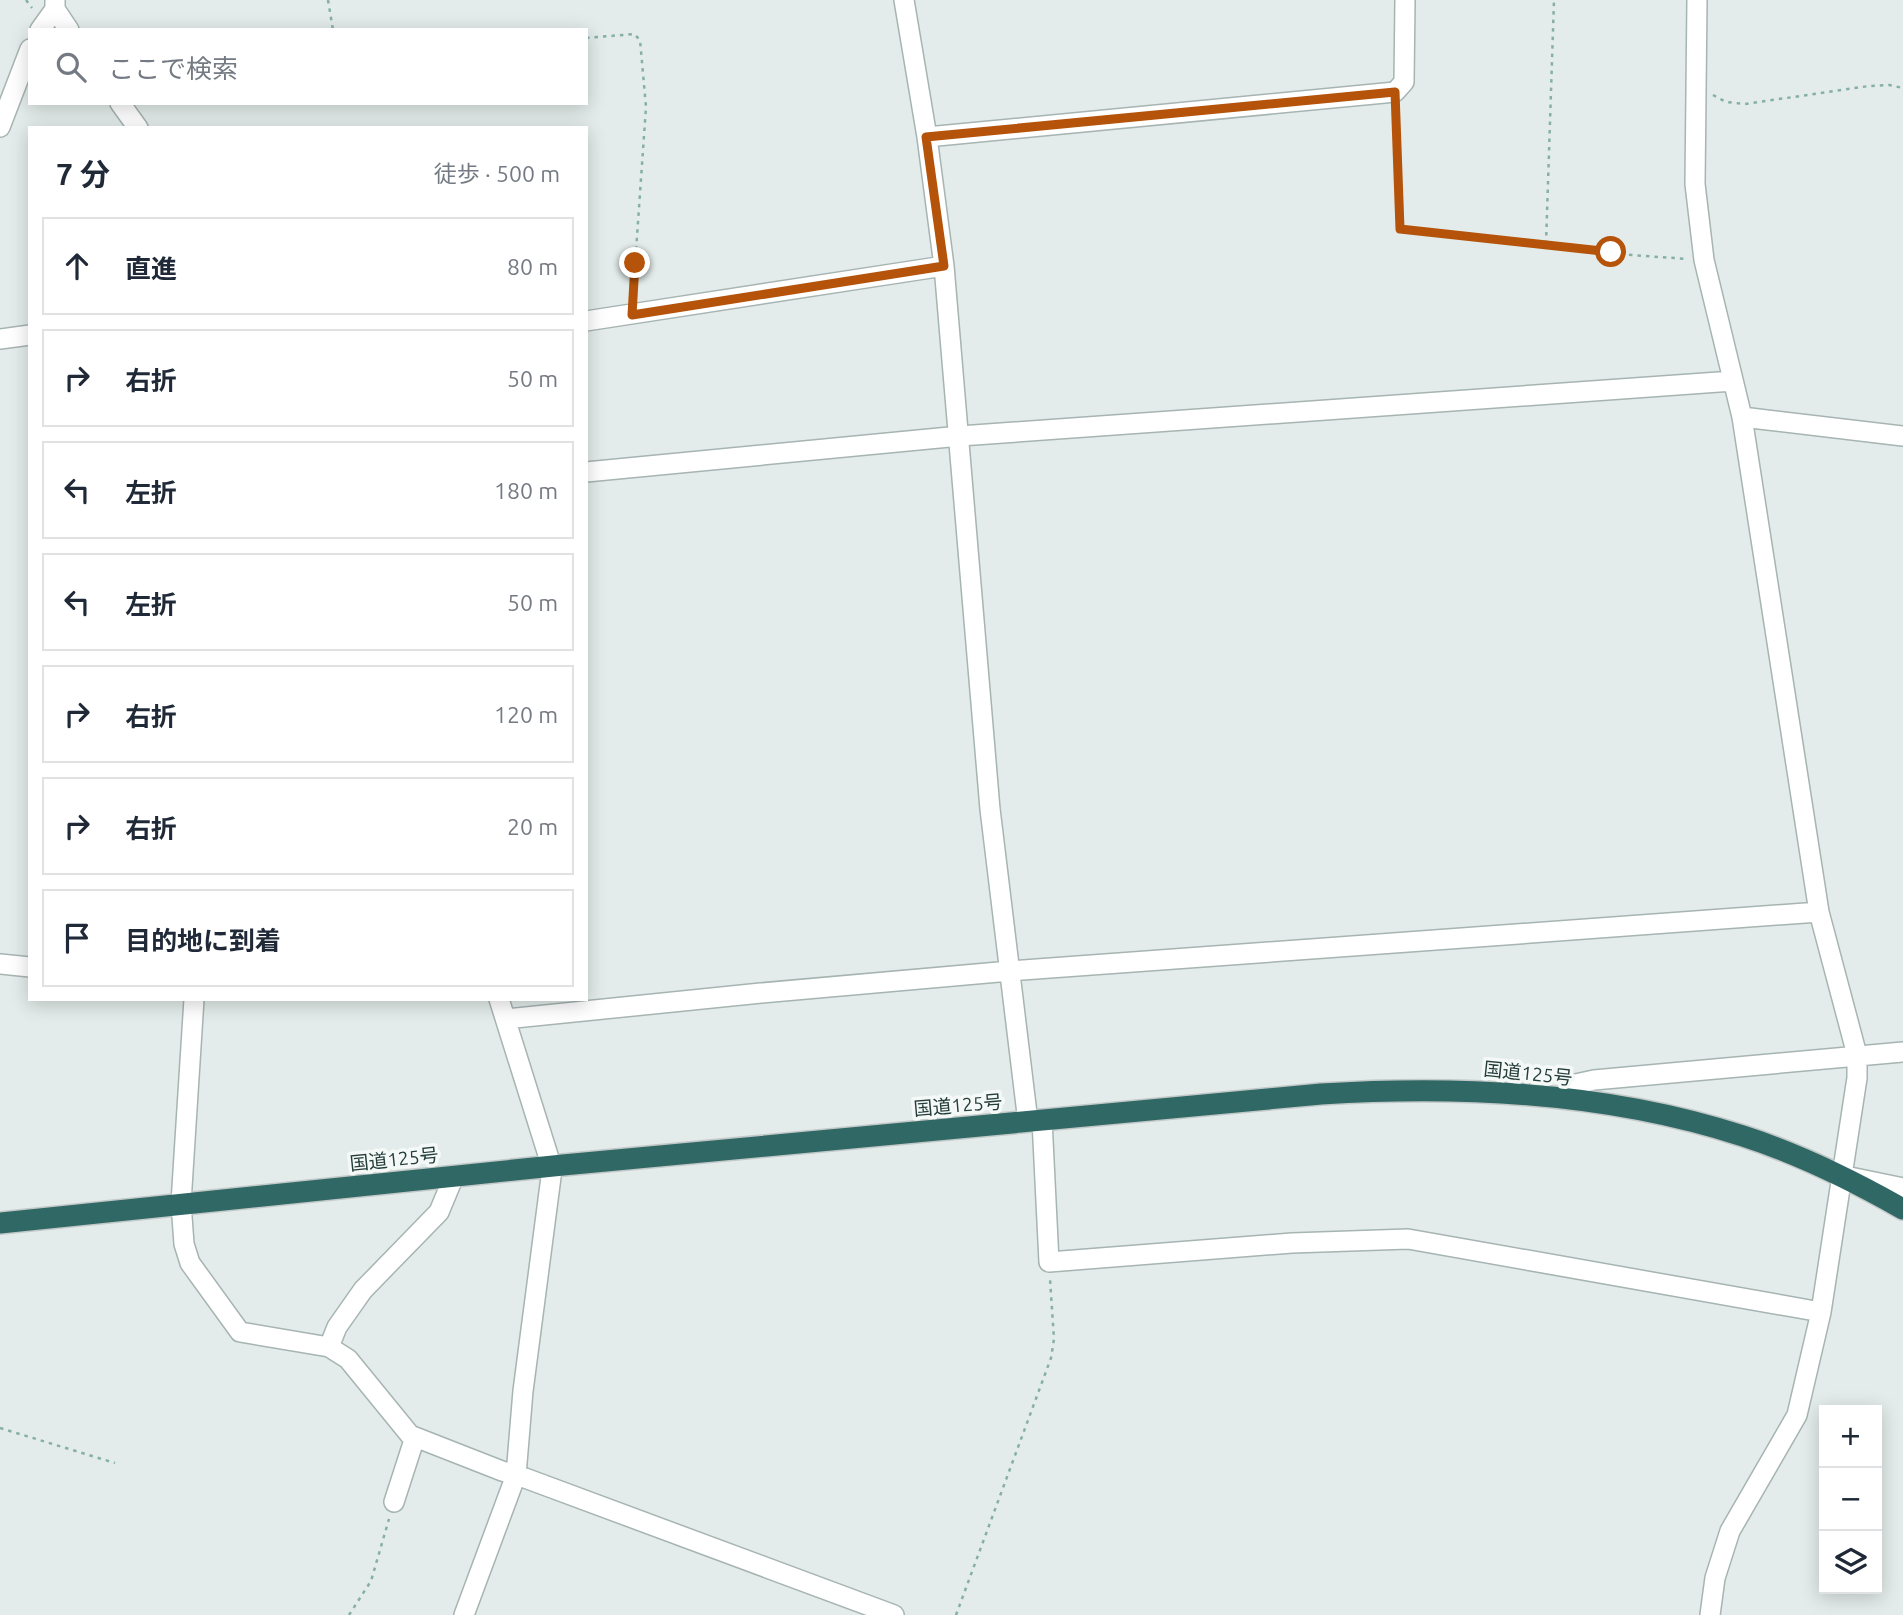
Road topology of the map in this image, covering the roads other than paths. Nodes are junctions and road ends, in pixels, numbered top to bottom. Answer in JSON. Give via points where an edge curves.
{"nodes":[{"id":1,"x":904,"y":0,"type":"edge"},
{"id":2,"x":1405,"y":0,"type":"edge"},
{"id":3,"x":1697,"y":0,"type":"edge"},
{"id":4,"x":55,"y":4,"type":"edge"},
{"id":5,"x":41,"y":28,"type":"edge"},
{"id":6,"x":68,"y":28,"type":"edge"},
{"id":7,"x":28,"y":54,"type":"edge"},
{"id":8,"x":121,"y":105,"type":"edge"},
{"id":9,"x":137,"y":126,"type":"edge"},
{"id":10,"x":0,"y":127,"type":"edge"},
{"id":11,"x":926,"y":137,"type":"junction"},
{"id":12,"x":944,"y":266,"type":"junction"},
{"id":13,"x":588,"y":321,"type":"edge"},
{"id":14,"x":28,"y":335,"type":"edge"},
{"id":15,"x":0,"y":339,"type":"edge"},
{"id":16,"x":1733,"y":381,"type":"junction"},
{"id":17,"x":1742,"y":416,"type":"junction"},
{"id":18,"x":960,"y":436,"type":"junction"},
{"id":19,"x":1903,"y":436,"type":"edge"},
{"id":20,"x":588,"y":472,"type":"edge"},
{"id":21,"x":1819,"y":912,"type":"junction"},
{"id":22,"x":0,"y":964,"type":"edge"},
{"id":23,"x":28,"y":967,"type":"edge"},
{"id":24,"x":1010,"y":971,"type":"junction"},
{"id":25,"x":194,"y":1001,"type":"edge"},
{"id":26,"x":500,"y":1001,"type":"edge"},
{"id":27,"x":506,"y":1019,"type":"junction"},
{"id":28,"x":1903,"y":1052,"type":"edge"},
{"id":29,"x":1857,"y":1055,"type":"junction"},
{"id":30,"x":1565,"y":1099,"type":"junction"},
{"id":31,"x":1035,"y":1121,"type":"junction"},
{"id":32,"x":550,"y":1166,"type":"junction"},
{"id":33,"x":454,"y":1176,"type":"junction"},
{"id":34,"x":1842,"y":1176,"type":"junction"},
{"id":35,"x":1903,"y":1188,"type":"edge"},
{"id":36,"x":181,"y":1203,"type":"junction"},
{"id":37,"x":1903,"y":1209,"type":"edge"},
{"id":38,"x":0,"y":1223,"type":"edge"},
{"id":39,"x":1821,"y":1312,"type":"junction"},
{"id":40,"x":329,"y":1347,"type":"junction"},
{"id":41,"x":415,"y":1437,"type":"junction"},
{"id":42,"x":516,"y":1475,"type":"junction"},
{"id":43,"x":394,"y":1502,"type":"road end"},
{"id":44,"x":464,"y":1615,"type":"edge"},
{"id":45,"x":894,"y":1615,"type":"edge"},
{"id":46,"x":1710,"y":1615,"type":"edge"}],
"edges":[{"from":1,"to":11,"type":"street"},
{"from":2,"to":11,"type":"street","via":[[1404,82],[1395,92]]},
{"from":3,"to":16,"type":"street","via":[[1695,184],[1704,260]]},
{"from":4,"to":5,"type":"street"},
{"from":4,"to":6,"type":"street"},
{"from":7,"to":10,"type":"street"},
{"from":8,"to":9,"type":"street"},
{"from":11,"to":12,"type":"street"},
{"from":12,"to":13,"type":"street"},
{"from":12,"to":18,"type":"street"},
{"from":14,"to":15,"type":"street"},
{"from":16,"to":17,"type":"street"},
{"from":16,"to":18,"type":"street"},
{"from":17,"to":19,"type":"street"},
{"from":17,"to":21,"type":"street"},
{"from":18,"to":20,"type":"street"},
{"from":18,"to":24,"type":"street","via":[[980,704]]},
{"from":21,"to":24,"type":"street"},
{"from":21,"to":29,"type":"street"},
{"from":22,"to":23,"type":"street"},
{"from":24,"to":27,"type":"street"},
{"from":24,"to":31,"type":"street"},
{"from":25,"to":36,"type":"street"},
{"from":26,"to":27,"type":"street"},
{"from":27,"to":32,"type":"street"},
{"from":28,"to":29,"type":"street"},
{"from":29,"to":30,"type":"street","via":[[1594,1080],[1571,1085]]},
{"from":29,"to":34,"type":"street"},
{"from":30,"to":31,"type":"highway","name":"国道125号","via":[[1469,1090],[1366,1091]]},
{"from":30,"to":34,"type":"highway","name":"国道125号","via":[[1692,1121]]},
{"from":31,"to":32,"type":"highway","name":"国道125号"},
{"from":31,"to":39,"type":"street","via":[[1049,1262],[1408,1239]]},
{"from":32,"to":33,"type":"highway","name":"国道125号"},
{"from":32,"to":42,"type":"street"},
{"from":33,"to":36,"type":"highway","name":"国道125号"},
{"from":33,"to":40,"type":"street","via":[[439,1212],[363,1290]]},
{"from":34,"to":35,"type":"street"},
{"from":34,"to":37,"type":"highway","name":"国道125号"},
{"from":34,"to":39,"type":"street"},
{"from":36,"to":38,"type":"highway","name":"国道125号"},
{"from":36,"to":40,"type":"street","via":[[190,1264],[240,1332]]},
{"from":39,"to":46,"type":"street","via":[[1797,1415],[1730,1531],[1715,1578]]},
{"from":40,"to":41,"type":"street","via":[[348,1359]]},
{"from":41,"to":42,"type":"street"},
{"from":41,"to":43,"type":"street"},
{"from":42,"to":44,"type":"street"},
{"from":42,"to":45,"type":"street"}]}
